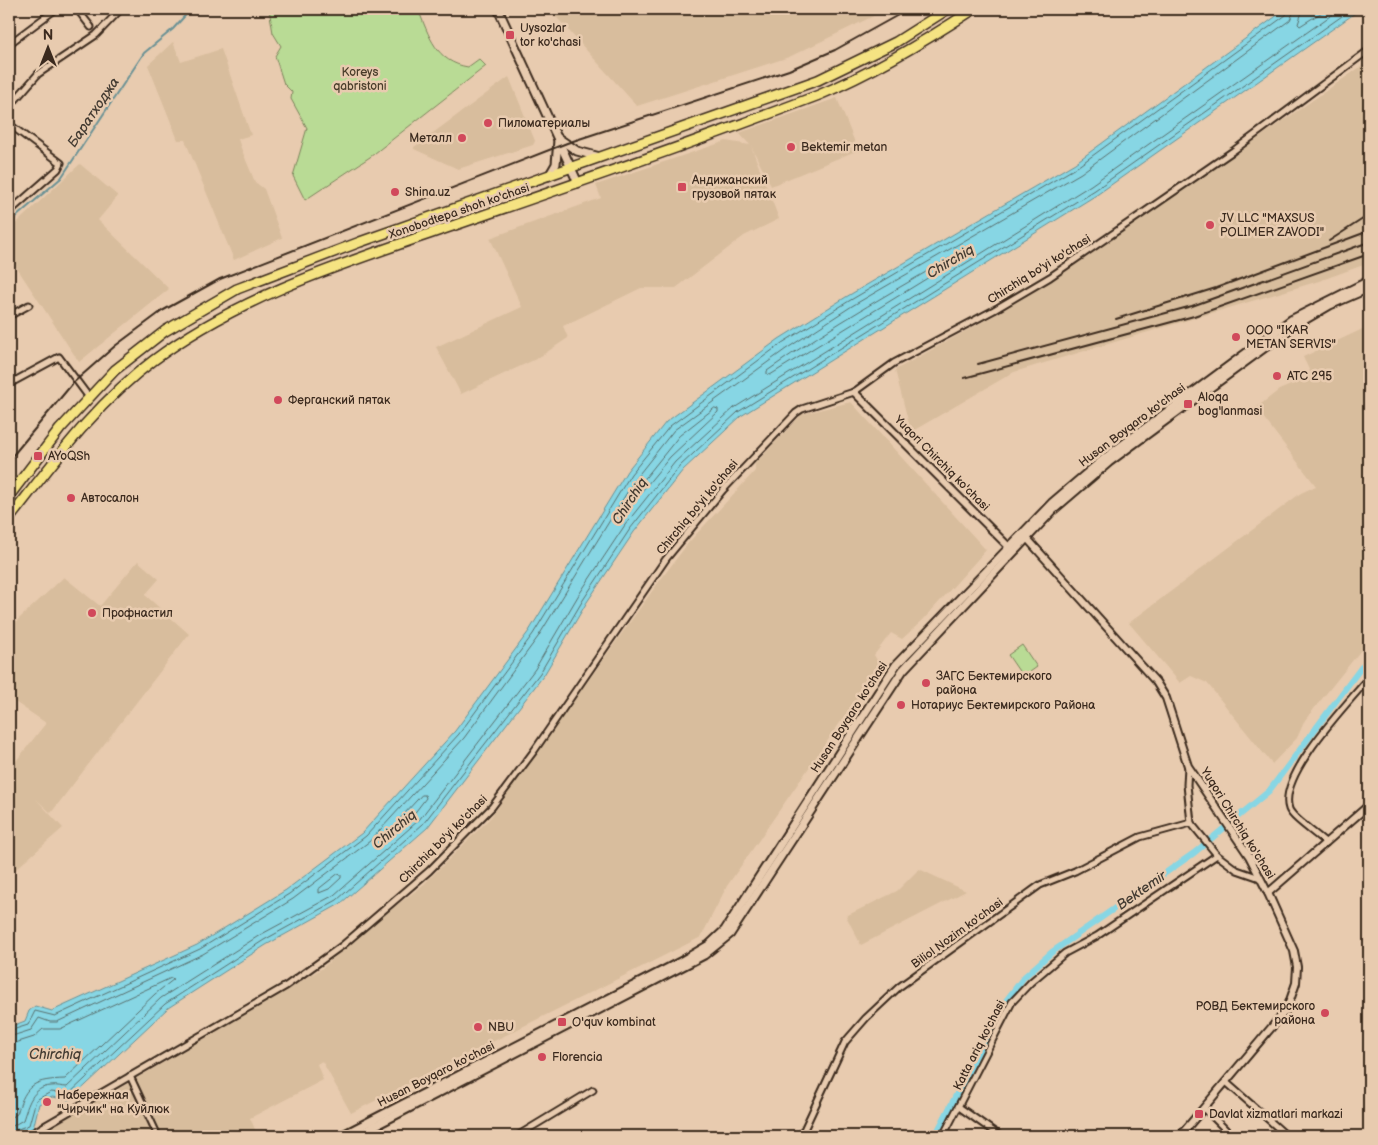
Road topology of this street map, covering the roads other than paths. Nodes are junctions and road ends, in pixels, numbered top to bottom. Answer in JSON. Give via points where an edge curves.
{"nodes":[{"id":1,"x":56,"y":9,"type":"edge"},
{"id":2,"x":77,"y":9,"type":"edge"},
{"id":3,"x":122,"y":9,"type":"edge"},
{"id":4,"x":498,"y":9,"type":"edge"},
{"id":5,"x":948,"y":9,"type":"edge"},
{"id":6,"x":974,"y":9,"type":"edge"},
{"id":7,"x":91,"y":27,"type":"dead end"},
{"id":8,"x":9,"y":44,"type":"edge"},
{"id":9,"x":1369,"y":50,"type":"edge"},
{"id":10,"x":9,"y":108,"type":"edge"},
{"id":11,"x":9,"y":124,"type":"edge"},
{"id":12,"x":558,"y":137,"type":"junction"},
{"id":13,"x":601,"y":157,"type":"junction"},
{"id":14,"x":572,"y":168,"type":"junction"},
{"id":15,"x":549,"y":176,"type":"junction"},
{"id":16,"x":578,"y":183,"type":"junction"},
{"id":17,"x":9,"y":212,"type":"edge"},
{"id":18,"x":1369,"y":281,"type":"edge"},
{"id":19,"x":257,"y":282,"type":"junction"},
{"id":20,"x":1369,"y":288,"type":"edge"},
{"id":21,"x":263,"y":295,"type":"junction"},
{"id":22,"x":29,"y":305,"type":"dead end"},
{"id":23,"x":9,"y":316,"type":"edge"},
{"id":24,"x":1292,"y":323,"type":"junction"},
{"id":25,"x":9,"y":384,"type":"edge"},
{"id":26,"x":854,"y":392,"type":"junction"},
{"id":27,"x":86,"y":399,"type":"junction"},
{"id":28,"x":96,"y":412,"type":"junction"},
{"id":29,"x":9,"y":496,"type":"edge"},
{"id":30,"x":9,"y":519,"type":"edge"},
{"id":31,"x":1024,"y":535,"type":"junction"},
{"id":32,"x":1011,"y":549,"type":"junction"},
{"id":33,"x":1369,"y":678,"type":"edge"},
{"id":34,"x":866,"y":709,"type":"junction"},
{"id":35,"x":873,"y":714,"type":"junction"},
{"id":36,"x":1188,"y":766,"type":"junction"},
{"id":37,"x":1369,"y":805,"type":"edge"},
{"id":38,"x":1191,"y":823,"type":"junction"},
{"id":39,"x":1326,"y":842,"type":"junction"},
{"id":40,"x":1216,"y":855,"type":"junction"},
{"id":41,"x":1260,"y":878,"type":"junction"},
{"id":42,"x":1268,"y":893,"type":"junction"},
{"id":43,"x":130,"y":1076,"type":"junction"},
{"id":44,"x":1226,"y":1082,"type":"junction"},
{"id":45,"x":593,"y":1090,"type":"dead end"},
{"id":46,"x":958,"y":1107,"type":"junction"},
{"id":47,"x":1204,"y":1108,"type":"junction"},
{"id":48,"x":27,"y":1136,"type":"edge"},
{"id":49,"x":158,"y":1136,"type":"edge"},
{"id":50,"x":341,"y":1136,"type":"edge"},
{"id":51,"x":355,"y":1136,"type":"edge"},
{"id":52,"x":517,"y":1136,"type":"edge"},
{"id":53,"x":802,"y":1136,"type":"edge"},
{"id":54,"x":943,"y":1136,"type":"edge"},
{"id":55,"x":1000,"y":1136,"type":"edge"},
{"id":56,"x":1180,"y":1136,"type":"edge"},
{"id":57,"x":1232,"y":1136,"type":"edge"},
{"id":58,"x":1287,"y":1136,"type":"edge"}],
"edges":[{"from":1,"to":8,"type":"street"},
{"from":2,"to":7,"type":"street"},
{"from":3,"to":10,"type":"street","via":[[96,35],[38,74]]},
{"from":4,"to":12,"type":"main road"},
{"from":5,"to":13,"type":"highway","name":"Xonobodtepa shoh ko'chasi","via":[[896,42],[818,80]]},
{"from":6,"to":16,"type":"highway","name":"Xonobodtepa shoh ko'chasi","via":[[916,47],[855,80]]},
{"from":9,"to":26,"type":"street","name":"Chirchiq bo'yi ko'chasi","via":[[1233,151],[1050,277],[894,363]]},
{"from":11,"to":17,"type":"street","via":[[61,163]]},
{"from":12,"to":13,"type":"main road","via":[[584,154]]},
{"from":12,"to":14,"type":"main road"},
{"from":12,"to":15,"type":"main road","via":[[558,156]]},
{"from":13,"to":14,"type":"highway","name":"Xonobodtepa shoh ko'chasi"},
{"from":14,"to":15,"type":"highway","name":"Xonobodtepa shoh ko'chasi"},
{"from":14,"to":16,"type":"main road"},
{"from":15,"to":19,"type":"highway","name":"Xonobodtepa shoh ko'chasi"},
{"from":16,"to":21,"type":"highway","name":"Xonobodtepa shoh ko'chasi"},
{"from":18,"to":24,"type":"main road","name":"Husan Boyqaro ko'chasi"},
{"from":19,"to":21,"type":"highway"},
{"from":19,"to":27,"type":"highway","name":"Xonobodtepa shoh ko'chasi","via":[[237,289],[165,331],[124,362]]},
{"from":20,"to":24,"type":"main road","name":"Husan Boyqaro ko'chasi"},
{"from":21,"to":28,"type":"highway","name":"Xonobodtepa shoh ko'chasi","via":[[165,352]]},
{"from":22,"to":23,"type":"street"},
{"from":24,"to":31,"type":"main road","name":"Husan Boyqaro ko'chasi","via":[[1108,460]]},
{"from":25,"to":27,"type":"street","via":[[59,358]]},
{"from":26,"to":32,"type":"street","name":"Yuqori Chirchiq ko'chasi"},
{"from":26,"to":43,"type":"street","name":"Chirchiq bo'yi ko'chasi","via":[[796,413],[722,490],[666,559],[492,807],[429,871],[343,945],[286,986]]},
{"from":27,"to":28,"type":"highway"},
{"from":27,"to":29,"type":"highway","name":"Xonobodtepa shoh ko'chasi"},
{"from":28,"to":30,"type":"highway","name":"Xonobodtepa shoh ko'chasi"},
{"from":31,"to":32,"type":"main road","name":"Husan Boyqaro ko'chasi"},
{"from":31,"to":36,"type":"street","name":"Yuqori Chirchiq ko'chasi","via":[[1156,682],[1166,698]]},
{"from":32,"to":34,"type":"main road","name":"Husan Boyqaro ko'chasi","via":[[914,644]]},
{"from":32,"to":35,"type":"main road","name":"Husan Boyqaro ko'chasi","via":[[903,670]]},
{"from":33,"to":39,"type":"street","via":[[1310,750],[1291,781],[1290,811]]},
{"from":34,"to":35,"type":"main road"},
{"from":34,"to":50,"type":"main road","name":"Husan Boyqaro ko'chasi","via":[[725,930],[714,941],[680,962]]},
{"from":35,"to":51,"type":"main road","name":"Husan Boyqaro ko'chasi","via":[[730,934],[718,946]]},
{"from":36,"to":38,"type":"street"},
{"from":36,"to":41,"type":"street","name":"Yuqori Chirchiq ko'chasi"},
{"from":37,"to":39,"type":"street"},
{"from":38,"to":40,"type":"street"},
{"from":38,"to":53,"type":"street","name":"Biliol Nozim ko'chasi","via":[[1140,836],[1075,871],[1040,885],[899,986],[844,1042]]},
{"from":39,"to":42,"type":"street"},
{"from":40,"to":41,"type":"street","via":[[1237,870]]},
{"from":40,"to":46,"type":"street","name":"Katta ariq ko'chasi","via":[[1041,972],[1012,1002]]},
{"from":41,"to":42,"type":"street","name":"Yuqori Chirchiq ko'chasi"},
{"from":42,"to":44,"type":"street","name":"Yuqori Chirchiq ko'chasi","via":[[1295,957],[1296,988],[1287,1009]]},
{"from":43,"to":48,"type":"street","name":"Chirchiq bo'yi ko'chasi"},
{"from":43,"to":49,"type":"street"},
{"from":44,"to":47,"type":"street","name":"Yuqori Chirchiq ko'chasi"},
{"from":44,"to":58,"type":"street"},
{"from":45,"to":52,"type":"street"},
{"from":46,"to":54,"type":"street","name":"Katta ariq ko'chasi"},
{"from":46,"to":55,"type":"street"},
{"from":47,"to":56,"type":"street","name":"Yuqori Chirchiq ko'chasi"},
{"from":47,"to":57,"type":"street"}]}
